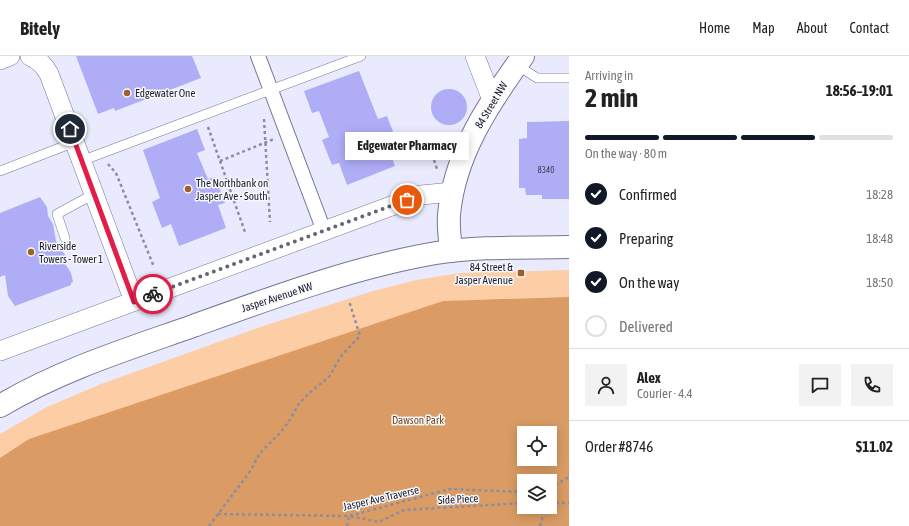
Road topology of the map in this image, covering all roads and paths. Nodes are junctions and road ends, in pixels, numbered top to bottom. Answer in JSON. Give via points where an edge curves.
{"nodes":[{"id":1,"x":10,"y":56,"type":"edge"},
{"id":2,"x":33,"y":56,"type":"edge"},
{"id":3,"x":258,"y":56,"type":"edge"},
{"id":4,"x":361,"y":56,"type":"edge"},
{"id":5,"x":475,"y":56,"type":"edge"},
{"id":6,"x":0,"y":60,"type":"edge"},
{"id":7,"x":520,"y":60,"type":"edge"},
{"id":8,"x":569,"y":78,"type":"edge"},
{"id":9,"x":266,"y":91,"type":"junction"},
{"id":10,"x":492,"y":100,"type":"junction"},
{"id":11,"x":203,"y":115,"type":"junction"},
{"id":12,"x":287,"y":134,"type":"junction"},
{"id":13,"x":75,"y":142,"type":"junction"},
{"id":14,"x":265,"y":143,"type":"junction"},
{"id":15,"x":220,"y":160,"type":"junction"},
{"id":16,"x":434,"y":160,"type":"dead end"},
{"id":17,"x":81,"y":161,"type":"junction"},
{"id":18,"x":105,"y":161,"type":"dead end"},
{"id":19,"x":0,"y":171,"type":"edge"},
{"id":20,"x":438,"y":172,"type":"dead end"},
{"id":21,"x":453,"y":192,"type":"junction"},
{"id":22,"x":94,"y":194,"type":"junction"},
{"id":23,"x":270,"y":222,"type":"dead end"},
{"id":24,"x":324,"y":231,"type":"junction"},
{"id":25,"x":246,"y":232,"type":"dead end"},
{"id":26,"x":65,"y":238,"type":"dead end"},
{"id":27,"x":569,"y":247,"type":"edge"},
{"id":28,"x":451,"y":251,"type":"junction"},
{"id":29,"x":154,"y":267,"type":"dead end"},
{"id":30,"x":349,"y":301,"type":"dead end"},
{"id":31,"x":134,"y":302,"type":"junction"},
{"id":32,"x":0,"y":351,"type":"edge"},
{"id":33,"x":0,"y":406,"type":"edge"},
{"id":34,"x":569,"y":477,"type":"edge"},
{"id":35,"x":557,"y":484,"type":"edge"},
{"id":36,"x":517,"y":492,"type":"edge"},
{"id":37,"x":569,"y":502,"type":"edge"},
{"id":38,"x":517,"y":503,"type":"edge"},
{"id":39,"x":557,"y":503,"type":"edge"},
{"id":40,"x":218,"y":514,"type":"junction"},
{"id":41,"x":544,"y":514,"type":"edge"},
{"id":42,"x":349,"y":516,"type":"junction"},
{"id":43,"x":209,"y":526,"type":"edge"},
{"id":44,"x":347,"y":526,"type":"edge"},
{"id":45,"x":540,"y":526,"type":"edge"}],
"edges":[{"from":1,"to":6,"type":"street"},
{"from":2,"to":13,"type":"street","via":[[49,74]]},
{"from":3,"to":9,"type":"street"},
{"from":4,"to":9,"type":"lane"},
{"from":5,"to":10,"type":"street"},
{"from":7,"to":8,"type":"lane","via":[[537,78]]},
{"from":7,"to":10,"type":"main road","name":"84 Street NW"},
{"from":9,"to":11,"type":"lane"},
{"from":9,"to":12,"type":"street"},
{"from":9,"to":14,"type":"path"},
{"from":10,"to":21,"type":"main road","name":"84 Street NW","via":[[468,144]]},
{"from":11,"to":15,"type":"path"},
{"from":11,"to":17,"type":"lane"},
{"from":12,"to":14,"type":"path"},
{"from":12,"to":24,"type":"street"},
{"from":13,"to":17,"type":"street"},
{"from":13,"to":19,"type":"lane"},
{"from":14,"to":15,"type":"path"},
{"from":14,"to":23,"type":"path"},
{"from":15,"to":25,"type":"path"},
{"from":16,"to":20,"type":"path"},
{"from":17,"to":22,"type":"street"},
{"from":18,"to":29,"type":"path","via":[[116,173]]},
{"from":21,"to":24,"type":"street","via":[[421,194]]},
{"from":21,"to":28,"type":"main road","name":"84 Street NW","via":[[449,215]]},
{"from":22,"to":26,"type":"lane","via":[[57,214]]},
{"from":22,"to":31,"type":"street"},
{"from":24,"to":31,"type":"street"},
{"from":27,"to":28,"type":"main road","name":"Jasper Avenue NW","via":[[474,248]]},
{"from":28,"to":33,"type":"main road","name":"Jasper Avenue NW","via":[[367,269],[243,308],[89,364],[46,382]]},
{"from":30,"to":40,"type":"path","via":[[360,336],[341,356],[329,377],[308,394],[281,432],[260,452],[249,473]]},
{"from":31,"to":32,"type":"street"},
{"from":34,"to":35,"type":"path"},
{"from":36,"to":42,"type":"path","name":"Jasper Ave Traverse","via":[[450,489]]},
{"from":37,"to":39,"type":"path"},
{"from":38,"to":42,"type":"path","name":"Side Piece","via":[[404,510],[379,522]]},
{"from":40,"to":42,"type":"path","name":"Jasper Ave Traverse"},
{"from":40,"to":43,"type":"path"},
{"from":41,"to":45,"type":"path"},
{"from":42,"to":44,"type":"path"}]}
